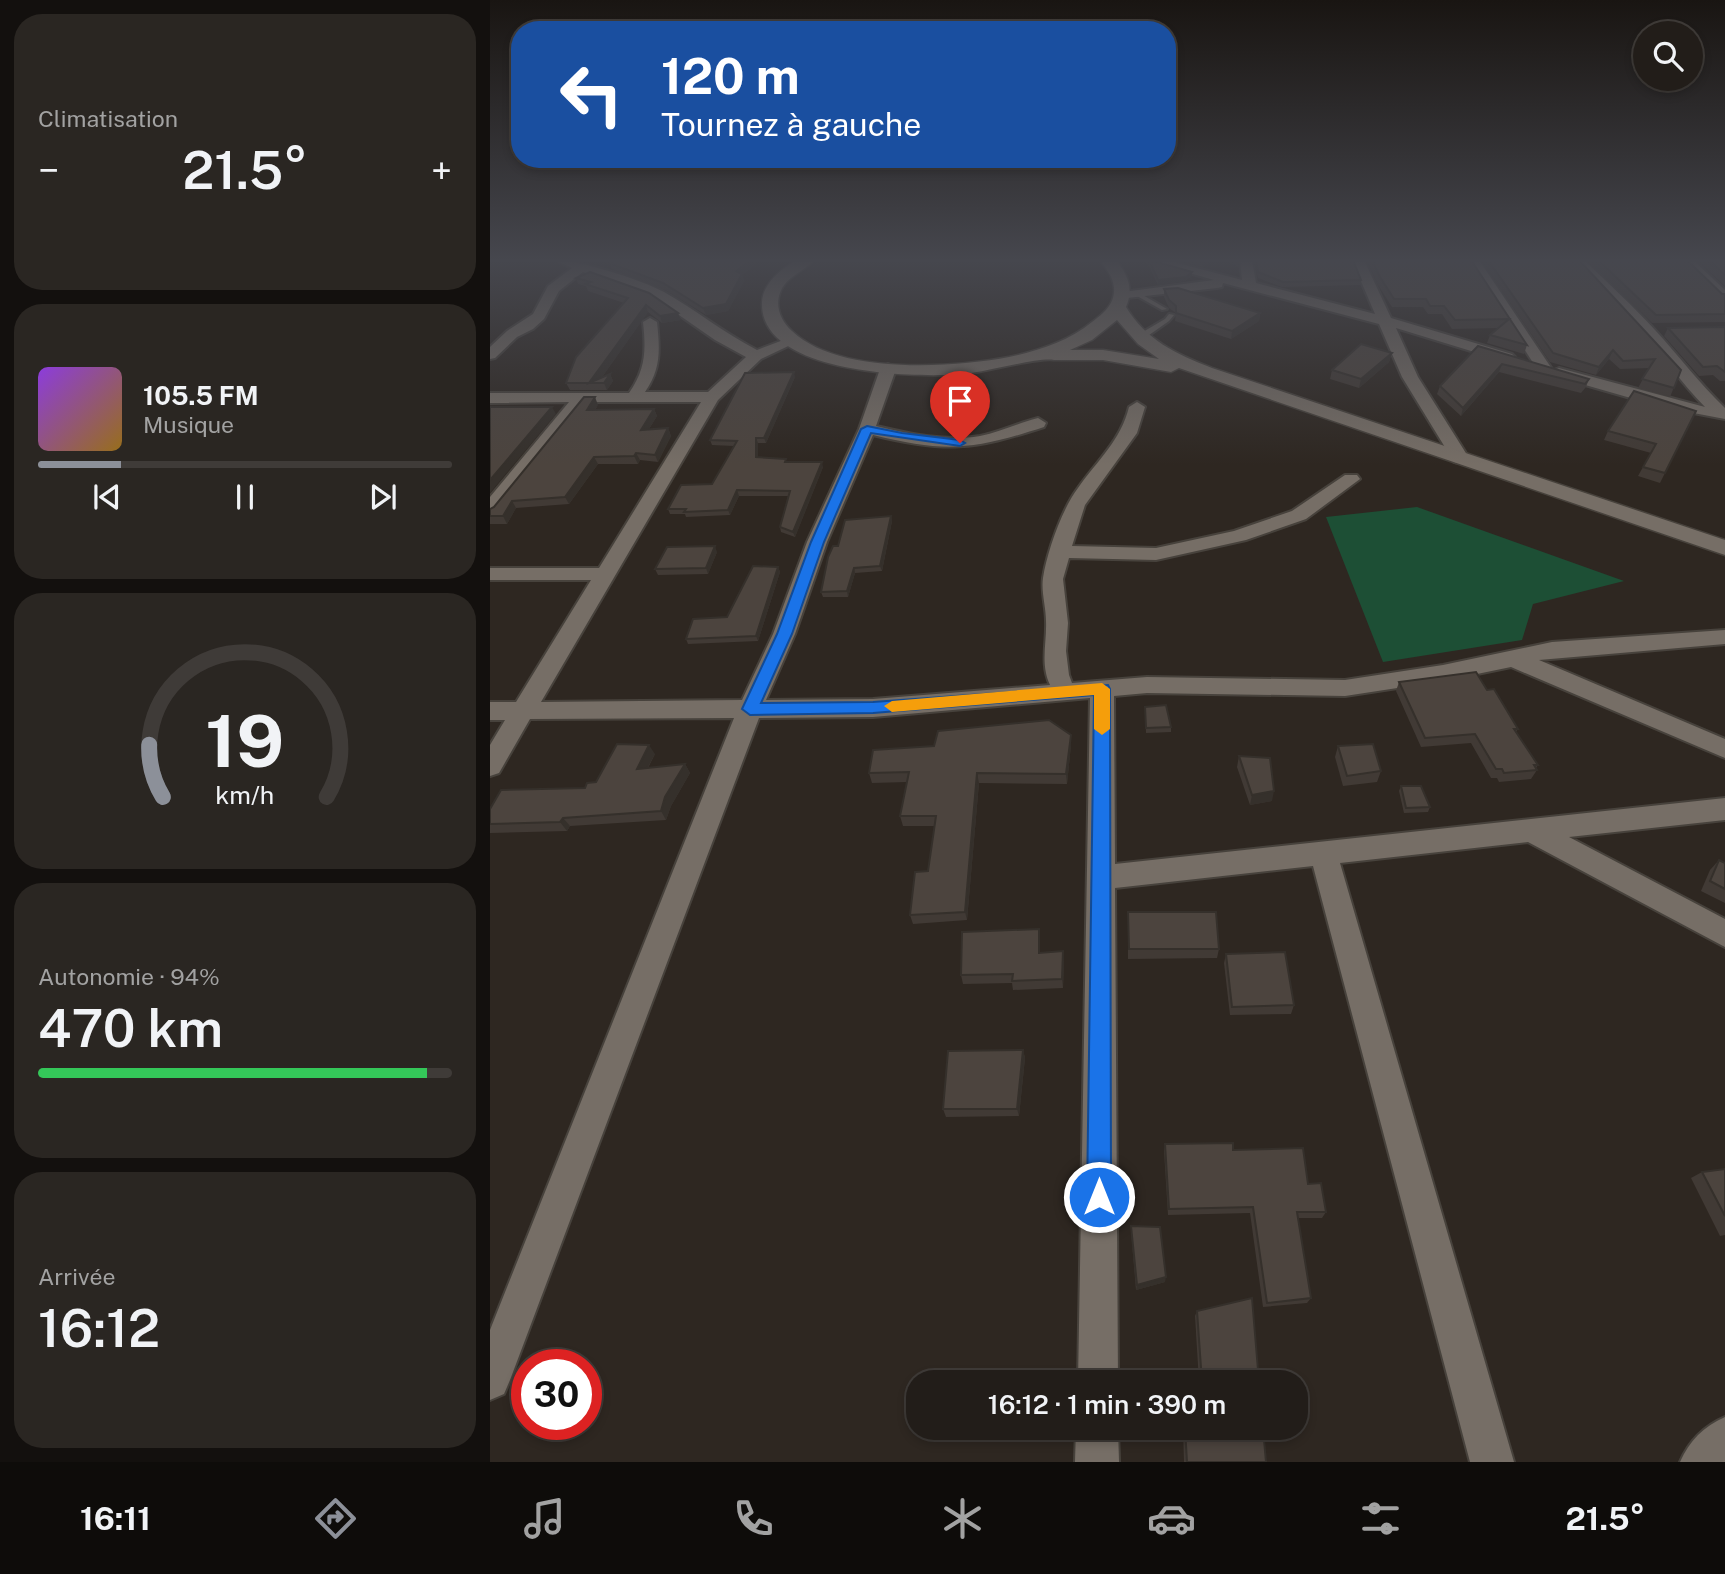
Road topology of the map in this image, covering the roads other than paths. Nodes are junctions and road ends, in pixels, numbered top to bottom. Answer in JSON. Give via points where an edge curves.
{"nodes":[{"id":1,"x":524,"y":328,"type":"edge"},
{"id":2,"x":651,"y":328,"type":"edge"},
{"id":3,"x":708,"y":328,"type":"edge"},
{"id":4,"x":780,"y":328,"type":"edge"},
{"id":5,"x":1095,"y":328,"type":"edge"},
{"id":6,"x":1129,"y":328,"type":"edge"},
{"id":7,"x":1154,"y":328,"type":"edge"},
{"id":8,"x":1389,"y":328,"type":"edge"},
{"id":9,"x":1410,"y":328,"type":"edge"},
{"id":10,"x":1517,"y":328,"type":"edge"},
{"id":11,"x":1647,"y":330,"type":"joint"},
{"id":12,"x":1673,"y":330,"type":"edge"},
{"id":13,"x":490,"y":334,"type":"edge"},
{"id":14,"x":512,"y":334,"type":"junction"},
{"id":15,"x":1139,"y":338,"type":"junction"},
{"id":16,"x":794,"y":340,"type":"junction"},
{"id":17,"x":490,"y":355,"type":"edge"},
{"id":18,"x":757,"y":356,"type":"junction"},
{"id":19,"x":1029,"y":357,"type":"junction"},
{"id":20,"x":888,"y":369,"type":"junction"},
{"id":21,"x":1544,"y":369,"type":"junction"},
{"id":22,"x":1205,"y":372,"type":"junction"},
{"id":23,"x":712,"y":397,"type":"junction"},
{"id":24,"x":490,"y":398,"type":"edge"},
{"id":25,"x":580,"y":398,"type":"junction"},
{"id":26,"x":633,"y":398,"type":"junction"},
{"id":27,"x":1708,"y":401,"type":"junction"},
{"id":28,"x":1668,"y":404,"type":"junction"},
{"id":29,"x":1137,"y":407,"type":"dead end"},
{"id":30,"x":1724,"y":410,"type":"edge"},
{"id":31,"x":1038,"y":423,"type":"dead end"},
{"id":32,"x":867,"y":429,"type":"junction"},
{"id":33,"x":1460,"y":458,"type":"junction"},
{"id":34,"x":1351,"y":479,"type":"dead end"},
{"id":35,"x":490,"y":509,"type":"edge"},
{"id":36,"x":1725,"y":548,"type":"edge"},
{"id":37,"x":1060,"y":552,"type":"junction"},
{"id":38,"x":490,"y":574,"type":"edge"},
{"id":39,"x":606,"y":574,"type":"junction"},
{"id":40,"x":1725,"y":637,"type":"edge"},
{"id":41,"x":1514,"y":659,"type":"junction"},
{"id":42,"x":1102,"y":689,"type":"junction"},
{"id":43,"x":1065,"y":692,"type":"junction"},
{"id":44,"x":750,"y":709,"type":"junction"},
{"id":45,"x":524,"y":710,"type":"junction"},
{"id":46,"x":490,"y":711,"type":"edge"},
{"id":47,"x":1725,"y":749,"type":"edge"},
{"id":48,"x":490,"y":766,"type":"edge"},
{"id":49,"x":1725,"y":809,"type":"edge"},
{"id":50,"x":1532,"y":831,"type":"junction"},
{"id":51,"x":1323,"y":853,"type":"junction"},
{"id":52,"x":1101,"y":878,"type":"junction"},
{"id":53,"x":1725,"y":934,"type":"edge"},
{"id":54,"x":1098,"y":1370,"type":"edge"},
{"id":55,"x":490,"y":1380,"type":"edge"},
{"id":56,"x":1725,"y":1438,"type":"edge"},
{"id":57,"x":1097,"y":1440,"type":"edge"},
{"id":58,"x":1097,"y":1462,"type":"edge"},
{"id":59,"x":1492,"y":1462,"type":"edge"},
{"id":60,"x":1702,"y":1462,"type":"edge"}],
"edges":[{"from":1,"to":14,"type":"street"},
{"from":2,"to":26,"type":"street","via":[[652,370]]},
{"from":3,"to":18,"type":"street"},
{"from":4,"to":16,"type":"street"},
{"from":5,"to":19,"type":"street","via":[[1079,339]]},
{"from":6,"to":15,"type":"street"},
{"from":7,"to":15,"type":"lane"},
{"from":8,"to":33,"type":"street","via":[[1410,377]]},
{"from":9,"to":21,"type":"street"},
{"from":10,"to":21,"type":"street"},
{"from":11,"to":12,"type":"street"},
{"from":11,"to":27,"type":"street"},
{"from":13,"to":14,"type":"street"},
{"from":14,"to":17,"type":"street"},
{"from":15,"to":22,"type":"street"},
{"from":16,"to":18,"type":"street"},
{"from":16,"to":20,"type":"street","via":[[805,349],[842,362]]},
{"from":18,"to":23,"type":"street"},
{"from":19,"to":20,"type":"street","via":[[960,369]]},
{"from":19,"to":22,"type":"street","via":[[1103,355]]},
{"from":20,"to":32,"type":"street"},
{"from":21,"to":28,"type":"street"},
{"from":22,"to":33,"type":"street"},
{"from":23,"to":26,"type":"street"},
{"from":23,"to":39,"type":"street"},
{"from":24,"to":25,"type":"street"},
{"from":25,"to":26,"type":"street"},
{"from":25,"to":35,"type":"street"},
{"from":27,"to":28,"type":"street"},
{"from":27,"to":30,"type":"street"},
{"from":28,"to":30,"type":"street"},
{"from":29,"to":37,"type":"street","via":[[1128,434],[1076,504]]},
{"from":31,"to":32,"type":"street","via":[[960,443]]},
{"from":32,"to":44,"type":"street"},
{"from":33,"to":36,"type":"street"},
{"from":34,"to":37,"type":"street","via":[[1299,515],[1239,536],[1156,554]]},
{"from":37,"to":43,"type":"street","via":[[1053,579],[1055,651],[1057,676]]},
{"from":38,"to":39,"type":"street"},
{"from":39,"to":45,"type":"street"},
{"from":40,"to":41,"type":"street","via":[[1584,646]]},
{"from":41,"to":42,"type":"street","via":[[1345,688],[1147,685]]},
{"from":41,"to":47,"type":"street"},
{"from":42,"to":43,"type":"street"},
{"from":42,"to":52,"type":"street"},
{"from":43,"to":44,"type":"street","via":[[873,708]]},
{"from":44,"to":45,"type":"street"},
{"from":44,"to":55,"type":"street"},
{"from":45,"to":46,"type":"street"},
{"from":45,"to":48,"type":"street"},
{"from":49,"to":50,"type":"street"},
{"from":50,"to":51,"type":"street"},
{"from":50,"to":53,"type":"street"},
{"from":51,"to":52,"type":"street"},
{"from":51,"to":59,"type":"street"},
{"from":52,"to":54,"type":"street"},
{"from":56,"to":60,"type":"street"},
{"from":57,"to":58,"type":"street"}]}
